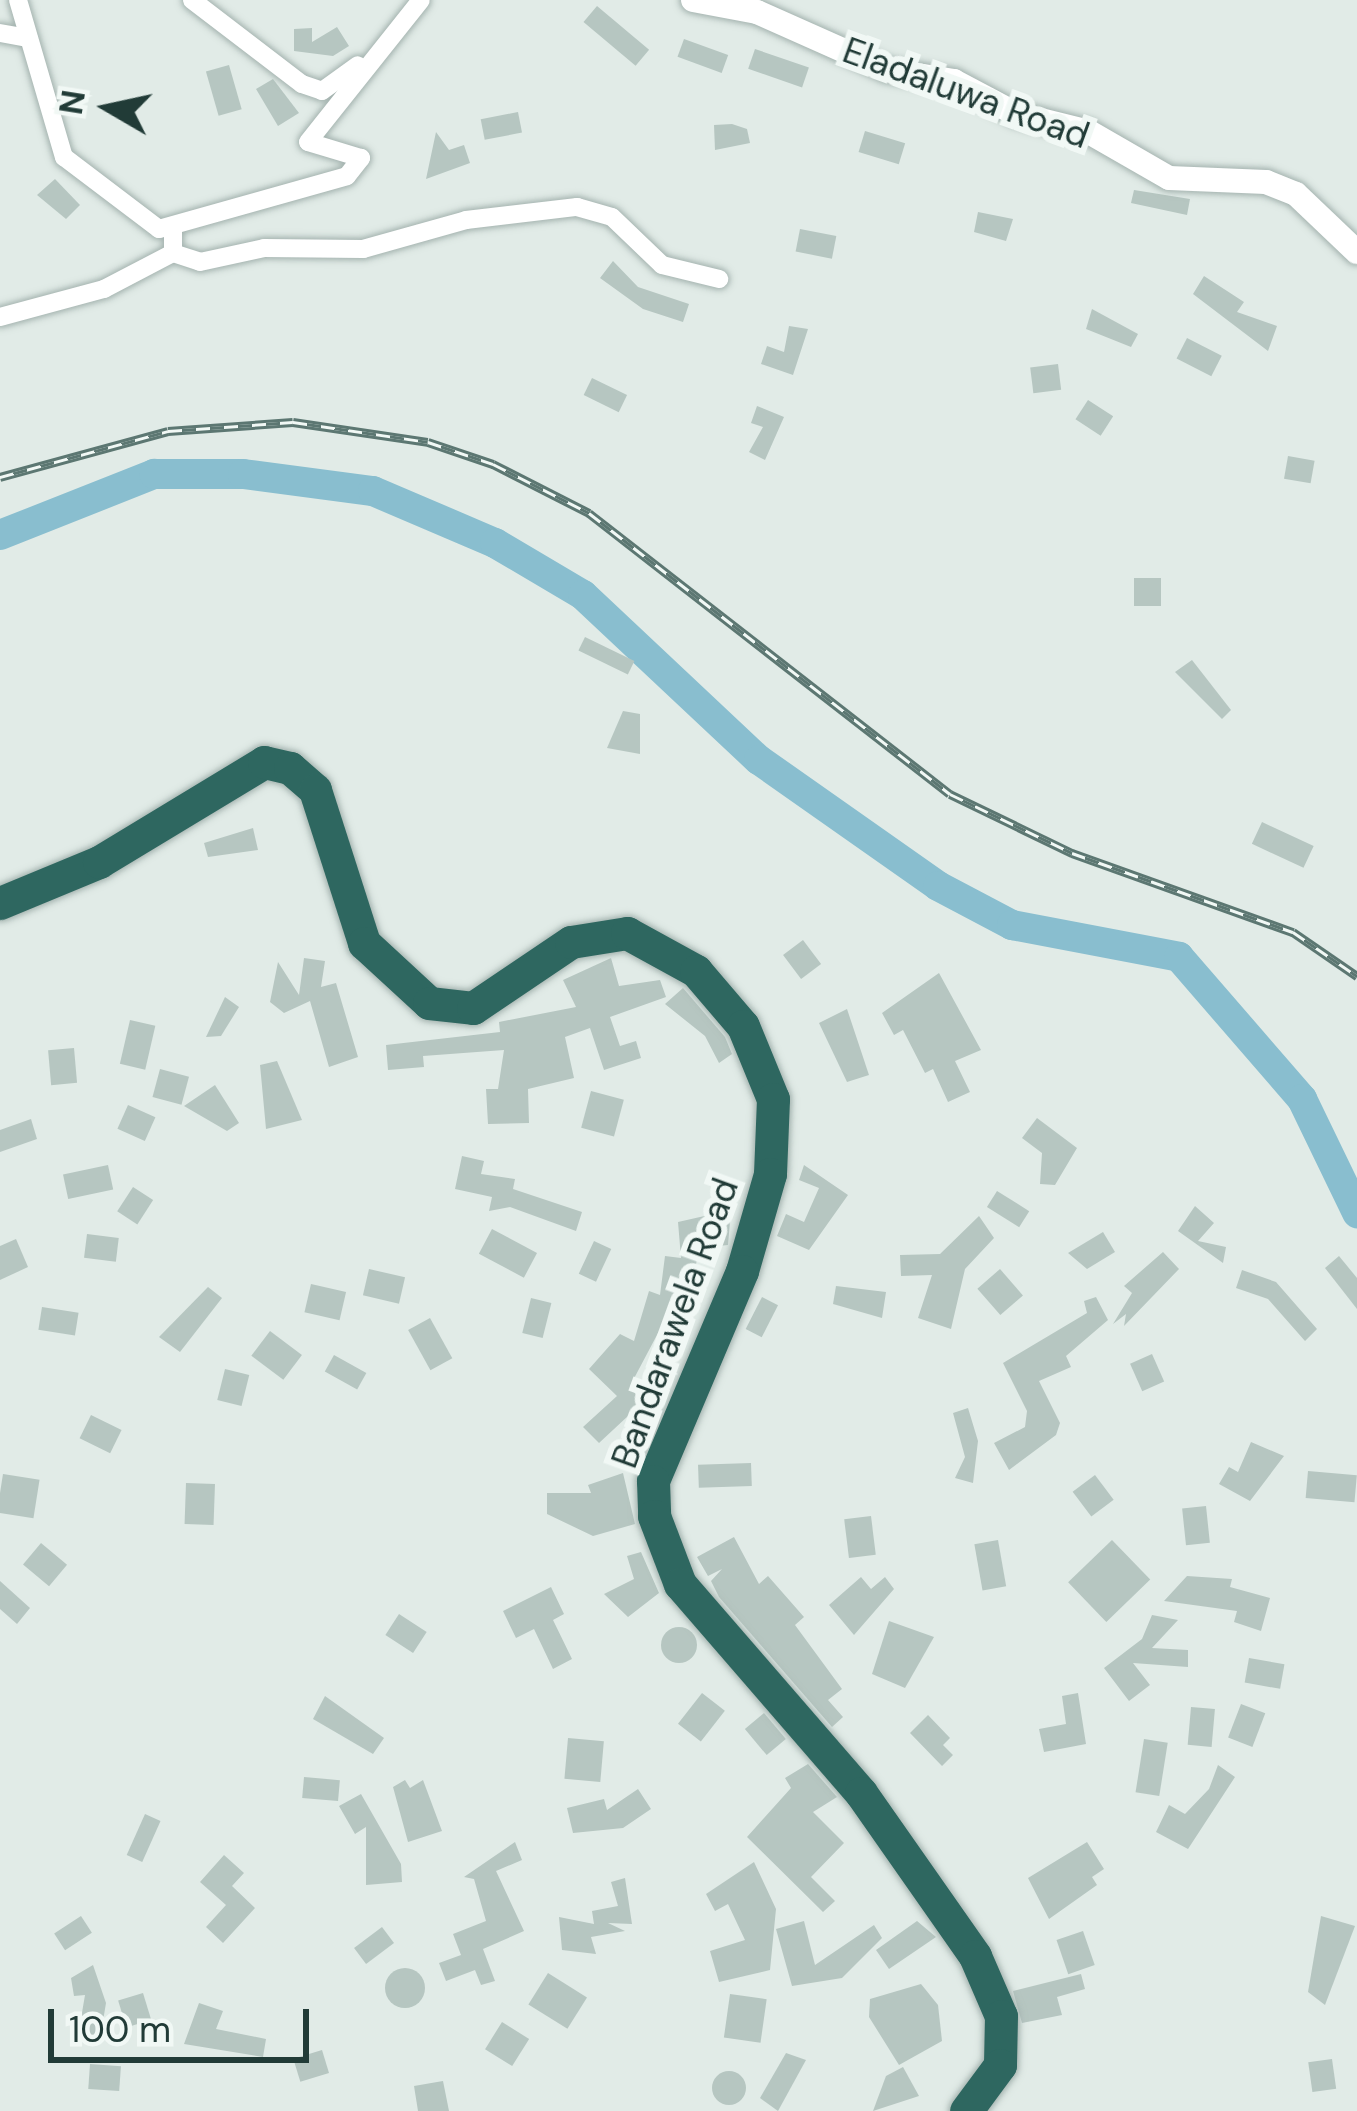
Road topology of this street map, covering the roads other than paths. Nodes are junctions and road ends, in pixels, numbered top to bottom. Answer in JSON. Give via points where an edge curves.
{"nodes":[{"id":1,"x":18,"y":0,"type":"edge"},
{"id":2,"x":192,"y":0,"type":"edge"},
{"id":3,"x":421,"y":0,"type":"edge"},
{"id":4,"x":693,"y":0,"type":"edge"},
{"id":5,"x":0,"y":33,"type":"edge"},
{"id":6,"x":29,"y":38,"type":"junction"},
{"id":7,"x":367,"y":60,"type":"junction"},
{"id":8,"x":173,"y":228,"type":"junction"},
{"id":9,"x":1357,"y":252,"type":"edge"},
{"id":10,"x":173,"y":253,"type":"junction"},
{"id":11,"x":719,"y":279,"type":"dead end"},
{"id":12,"x":0,"y":317,"type":"edge"},
{"id":13,"x":0,"y":903,"type":"edge"},
{"id":14,"x":976,"y":2098,"type":"edge"},
{"id":15,"x":947,"y":2111,"type":"edge"}],
"edges":[{"from":1,"to":6,"type":"street"},
{"from":2,"to":7,"type":"street","via":[[322,91]]},
{"from":3,"to":7,"type":"street"},
{"from":4,"to":9,"type":"street","name":"Eladaluwa Road","via":[[757,12],[887,70],[955,81],[1016,114],[1089,132],[1169,178],[1266,182],[1296,194]]},
{"from":5,"to":6,"type":"street"},
{"from":6,"to":8,"type":"street","via":[[64,157],[114,202]]},
{"from":7,"to":8,"type":"street","via":[[308,142],[310,151],[361,158],[347,176]]},
{"from":8,"to":10,"type":"street"},
{"from":10,"to":11,"type":"street","via":[[200,262],[264,248],[363,249],[466,220],[577,207],[612,217],[662,266]]},
{"from":10,"to":12,"type":"street","via":[[104,290]]},
{"from":13,"to":14,"type":"highway","name":"Bandarawela Road","via":[[120,851],[264,762],[290,768],[315,790],[364,944],[428,1003],[473,1008],[571,943],[627,933],[696,970],[743,1026],[773,1099],[770,1174],[742,1271],[653,1481],[654,1516],[680,1584],[861,1793],[975,1957],[1001,2016],[1000,2066]]},
{"from":14,"to":15,"type":"highway"}]}
